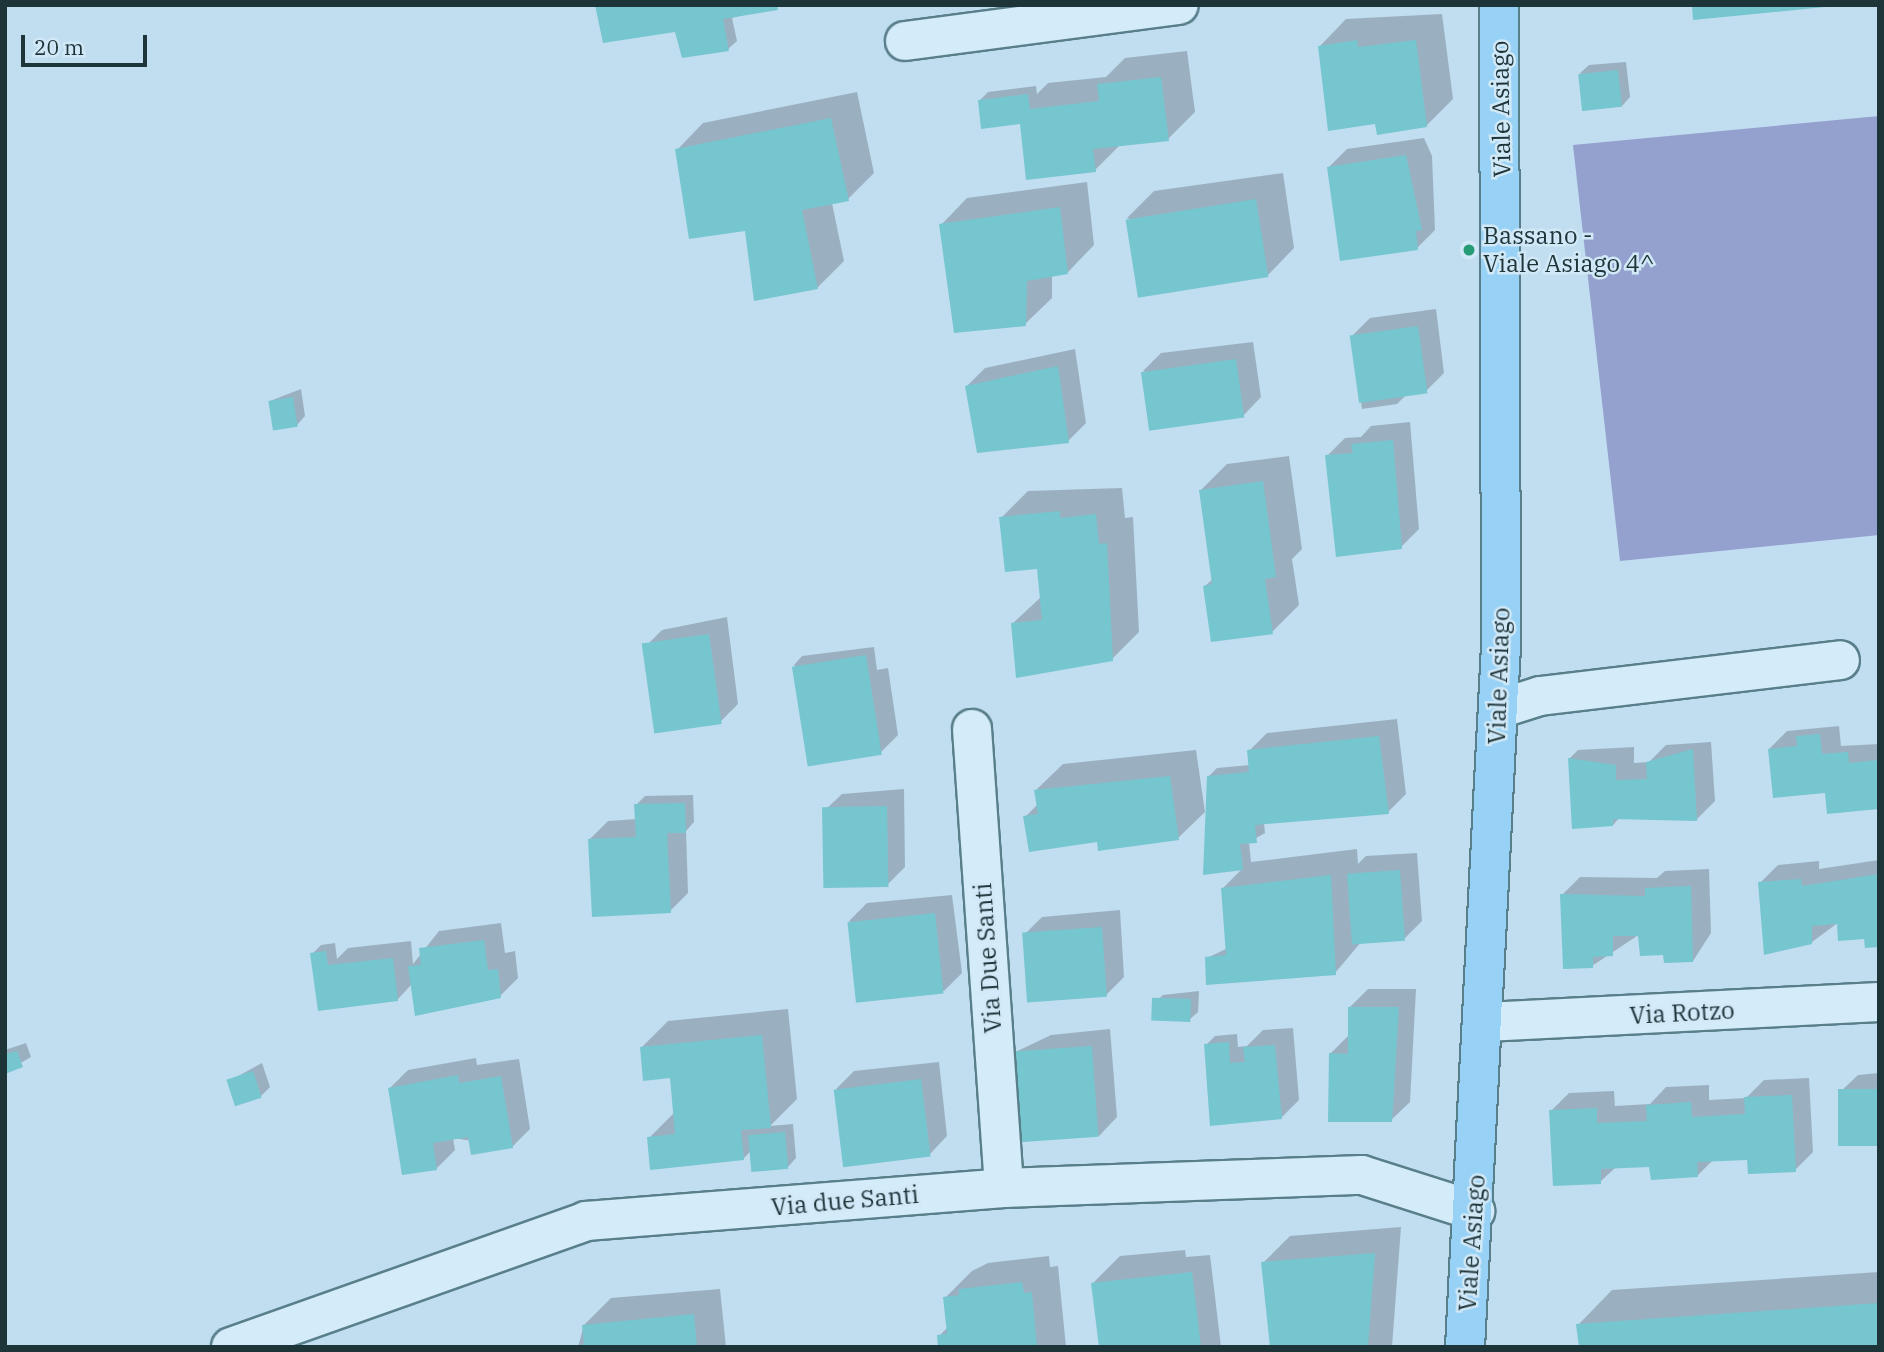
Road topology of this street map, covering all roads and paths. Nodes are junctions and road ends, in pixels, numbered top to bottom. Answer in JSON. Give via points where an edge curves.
{"nodes":[{"id":1,"x":1179,"y":5,"type":"edge"},
{"id":2,"x":1499,"y":5,"type":"edge"},
{"id":3,"x":905,"y":41,"type":"dead end"},
{"id":4,"x":1840,"y":660,"type":"dead end"},
{"id":5,"x":1499,"y":709,"type":"junction"},
{"id":6,"x":972,"y":729,"type":"dead end"},
{"id":7,"x":1879,"y":1002,"type":"edge"},
{"id":8,"x":1485,"y":1022,"type":"junction"},
{"id":9,"x":1004,"y":1188,"type":"junction"},
{"id":10,"x":1475,"y":1210,"type":"junction"},
{"id":11,"x":231,"y":1347,"type":"edge"},
{"id":12,"x":1465,"y":1347,"type":"edge"}],
"edges":[{"from":1,"to":3,"type":"street"},
{"from":2,"to":5,"type":"main road","name":"Viale Asiago","via":[[1505,277]]},
{"from":4,"to":5,"type":"street","via":[[1540,696]]},
{"from":5,"to":8,"type":"main road","name":"Viale Asiago"},
{"from":6,"to":9,"type":"street","name":"Via Due Santi"},
{"from":7,"to":8,"type":"street","name":"Via Rotzo"},
{"from":8,"to":10,"type":"main road","name":"Viale Asiago"},
{"from":9,"to":10,"type":"street","name":"Via due Santi","via":[[1362,1175]]},
{"from":9,"to":11,"type":"street","name":"Via due Santi","via":[[586,1222]]},
{"from":10,"to":12,"type":"main road","name":"Viale Asiago"}]}
